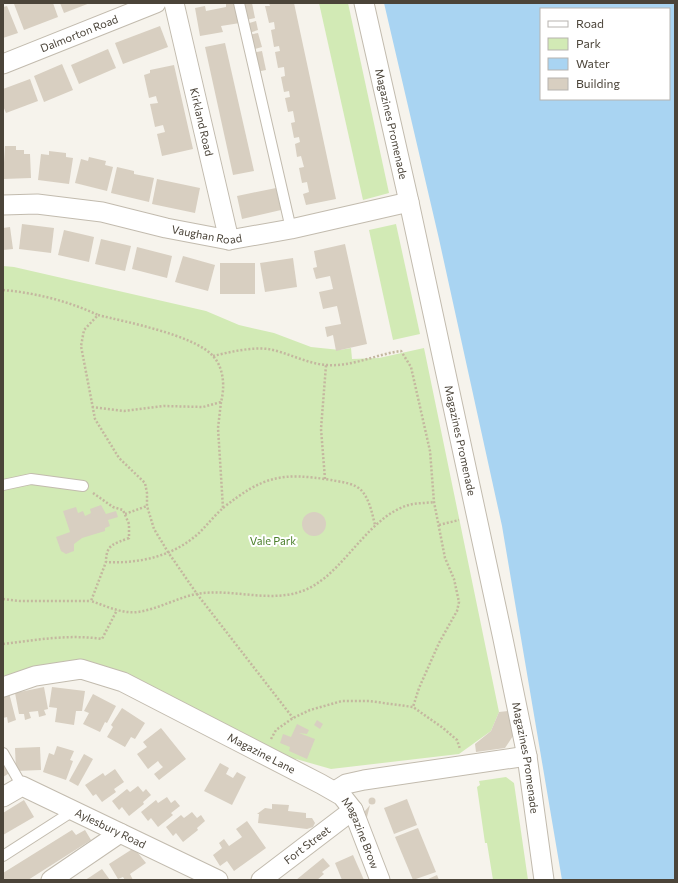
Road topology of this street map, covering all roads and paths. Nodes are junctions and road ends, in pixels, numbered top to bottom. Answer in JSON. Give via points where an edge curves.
{"nodes":[{"id":1,"x":156,"y":3,"type":"edge"},
{"id":2,"x":174,"y":3,"type":"edge"},
{"id":3,"x":239,"y":3,"type":"edge"},
{"id":4,"x":364,"y":3,"type":"edge"},
{"id":5,"x":3,"y":64,"type":"edge"},
{"id":6,"x":409,"y":202,"type":"junction"},
{"id":7,"x":3,"y":205,"type":"edge"},
{"id":8,"x":291,"y":229,"type":"junction"},
{"id":9,"x":229,"y":240,"type":"junction"},
{"id":10,"x":3,"y":290,"type":"edge"},
{"id":11,"x":98,"y":315,"type":"junction"},
{"id":12,"x":213,"y":356,"type":"junction"},
{"id":13,"x":326,"y":365,"type":"junction"},
{"id":14,"x":221,"y":402,"type":"junction"},
{"id":15,"x":92,"y":407,"type":"junction"},
{"id":16,"x":325,"y":479,"type":"junction"},
{"id":17,"x":3,"y":485,"type":"edge"},
{"id":18,"x":83,"y":486,"type":"joint"},
{"id":19,"x":434,"y":502,"type":"junction"},
{"id":20,"x":147,"y":506,"type":"junction"},
{"id":21,"x":223,"y":508,"type":"junction"},
{"id":22,"x":125,"y":514,"type":"junction"},
{"id":23,"x":476,"y":515,"type":"junction"},
{"id":24,"x":375,"y":525,"type":"junction"},
{"id":25,"x":438,"y":525,"type":"junction"},
{"id":26,"x":168,"y":552,"type":"junction"},
{"id":27,"x":106,"y":562,"type":"junction"},
{"id":28,"x":197,"y":594,"type":"junction"},
{"id":29,"x":3,"y":599,"type":"edge"},
{"id":30,"x":91,"y":601,"type":"junction"},
{"id":31,"x":117,"y":610,"type":"junction"},
{"id":32,"x":3,"y":644,"type":"edge"},
{"id":33,"x":3,"y":687,"type":"edge"},
{"id":34,"x":413,"y":707,"type":"junction"},
{"id":35,"x":293,"y":718,"type":"junction"},
{"id":36,"x":3,"y":753,"type":"edge"},
{"id":37,"x":264,"y":756,"type":"junction"},
{"id":38,"x":527,"y":756,"type":"junction"},
{"id":39,"x":465,"y":764,"type":"junction"},
{"id":40,"x":22,"y":786,"type":"junction"},
{"id":41,"x":335,"y":791,"type":"junction"},
{"id":42,"x":3,"y":797,"type":"edge"},
{"id":43,"x":353,"y":810,"type":"junction"},
{"id":44,"x":73,"y":811,"type":"junction"},
{"id":45,"x":120,"y":833,"type":"junction"},
{"id":46,"x":3,"y":856,"type":"edge"},
{"id":47,"x":51,"y":880,"type":"edge"},
{"id":48,"x":218,"y":880,"type":"edge"},
{"id":49,"x":261,"y":880,"type":"edge"},
{"id":50,"x":380,"y":880,"type":"edge"},
{"id":51,"x":544,"y":880,"type":"edge"}],
"edges":[{"from":1,"to":5,"type":"street","name":"Dalmorton Road"},
{"from":2,"to":9,"type":"street","name":"Kirkland Road"},
{"from":3,"to":8,"type":"lane"},
{"from":4,"to":6,"type":"street","name":"Magazines Promenade"},
{"from":6,"to":8,"type":"street","name":"Vaughan Road"},
{"from":6,"to":23,"type":"street","name":"Magazines Promenade"},
{"from":7,"to":9,"type":"street","name":"Vaughan Road","via":[[37,204],[102,212]]},
{"from":8,"to":9,"type":"street","name":"Vaughan Road"},
{"from":10,"to":11,"type":"path","via":[[20,291],[75,304]]},
{"from":11,"to":12,"type":"path","via":[[177,337],[198,345]]},
{"from":11,"to":15,"type":"path","via":[[84,330],[81,346]]},
{"from":12,"to":13,"type":"path","via":[[267,349]]},
{"from":12,"to":14,"type":"path","via":[[221,370],[224,390]]},
{"from":13,"to":16,"type":"path","via":[[321,429]]},
{"from":13,"to":19,"type":"path","via":[[363,361],[401,351],[408,358],[430,451]]},
{"from":14,"to":15,"type":"path","via":[[203,407],[164,406],[124,411]]},
{"from":14,"to":21,"type":"path","via":[[218,428]]},
{"from":15,"to":20,"type":"path","via":[[95,419],[119,458],[145,483]]},
{"from":16,"to":21,"type":"path","via":[[305,475],[288,475],[272,479],[249,490]]},
{"from":16,"to":24,"type":"path","via":[[346,482],[361,490],[370,503]]},
{"from":17,"to":18,"type":"lane","via":[[31,479]]},
{"from":18,"to":22,"type":"path","via":[[113,507],[124,510]]},
{"from":19,"to":24,"type":"path","via":[[412,504]]},
{"from":19,"to":25,"type":"path"},
{"from":20,"to":22,"type":"path"},
{"from":20,"to":26,"type":"path","via":[[154,529]]},
{"from":21,"to":26,"type":"path","via":[[199,533]]},
{"from":22,"to":27,"type":"path","via":[[130,524],[129,538],[111,545],[106,552]]},
{"from":23,"to":25,"type":"path"},
{"from":23,"to":38,"type":"street","name":"Magazines Promenade"},
{"from":24,"to":28,"type":"path","via":[[328,577],[312,587],[290,595],[267,597]]},
{"from":25,"to":34,"type":"path","via":[[459,602],[419,688]]},
{"from":26,"to":27,"type":"path","via":[[156,558],[123,563]]},
{"from":26,"to":28,"type":"path"},
{"from":27,"to":30,"type":"path"},
{"from":28,"to":31,"type":"path","via":[[138,612]]},
{"from":28,"to":35,"type":"path"},
{"from":29,"to":30,"type":"path"},
{"from":30,"to":31,"type":"path"},
{"from":31,"to":32,"type":"path","via":[[102,639],[83,636]]},
{"from":33,"to":37,"type":"street","name":"Magazine Lane","via":[[35,676],[81,669],[123,682]]},
{"from":34,"to":35,"type":"path","via":[[369,701],[342,701]]},
{"from":34,"to":39,"type":"path","via":[[457,740]]},
{"from":35,"to":37,"type":"path","via":[[276,730]]},
{"from":36,"to":40,"type":"lane"},
{"from":37,"to":41,"type":"street","name":"Magazine Lane"},
{"from":38,"to":39,"type":"street"},
{"from":38,"to":51,"type":"street","name":"Magazines Promenade"},
{"from":39,"to":41,"type":"street","via":[[364,780],[346,784]]},
{"from":40,"to":42,"type":"street"},
{"from":40,"to":44,"type":"street","name":"Aylesbury Road"},
{"from":41,"to":43,"type":"street","name":"Magazine Brow"},
{"from":43,"to":49,"type":"street","name":"Fort Street"},
{"from":43,"to":50,"type":"street","name":"Magazine Brow"},
{"from":44,"to":45,"type":"street","name":"Aylesbury Road"},
{"from":44,"to":46,"type":"lane"},
{"from":45,"to":47,"type":"street"},
{"from":45,"to":48,"type":"street","name":"Aylesbury Road"}]}
